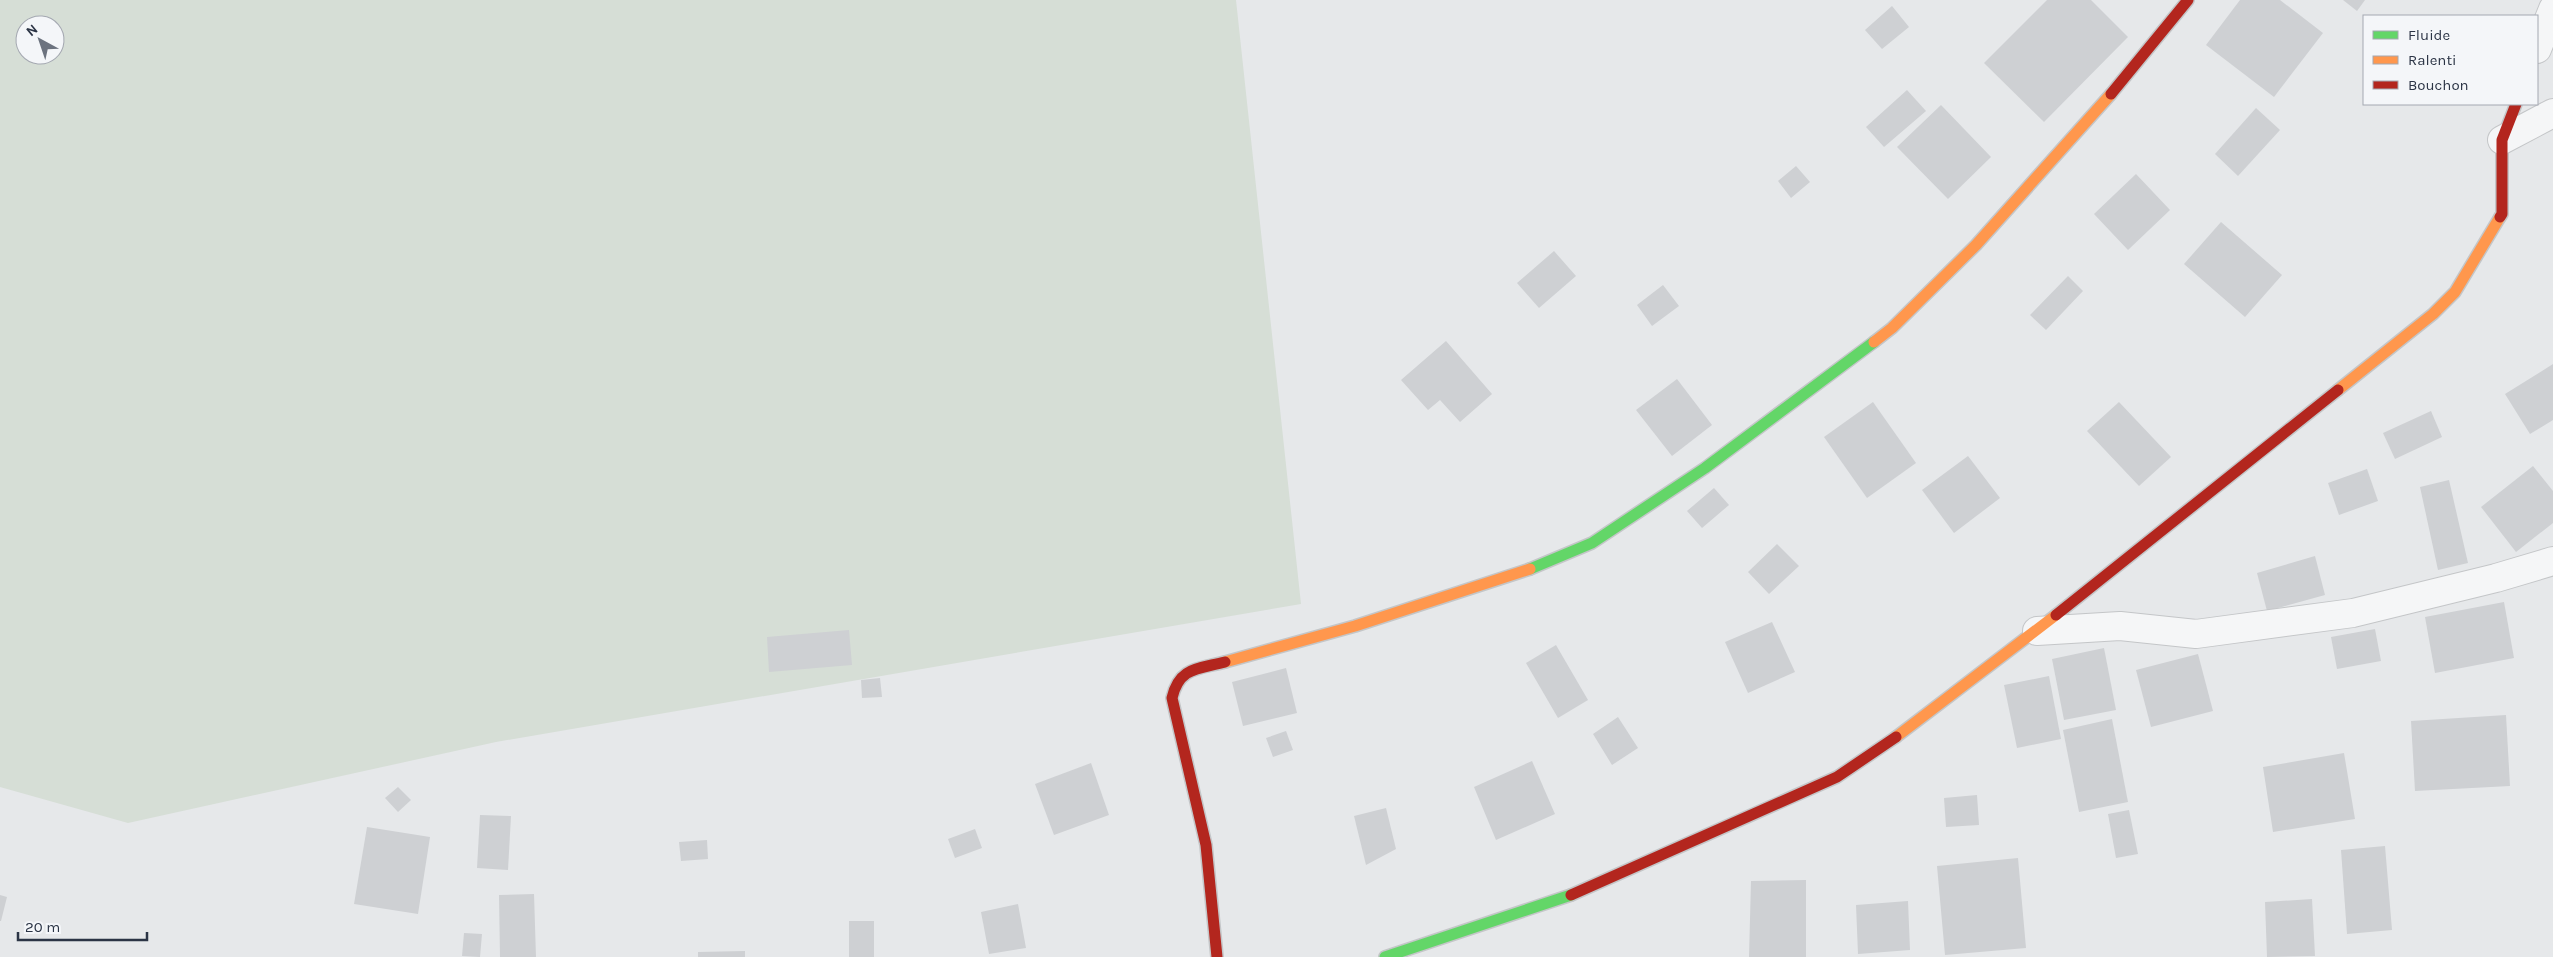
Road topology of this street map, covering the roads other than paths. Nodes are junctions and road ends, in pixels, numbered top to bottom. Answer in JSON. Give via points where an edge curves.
{"nodes":[{"id":1,"x":2188,"y":0,"type":"edge"},
{"id":2,"x":2548,"y":9,"type":"edge"},
{"id":3,"x":2538,"y":45,"type":"edge"},
{"id":4,"x":2516,"y":105,"type":"edge"},
{"id":5,"x":2553,"y":114,"type":"edge"},
{"id":6,"x":2502,"y":140,"type":"junction"},
{"id":7,"x":2553,"y":562,"type":"edge"},
{"id":8,"x":2037,"y":631,"type":"junction"},
{"id":9,"x":1217,"y":957,"type":"edge"},
{"id":10,"x":1386,"y":957,"type":"edge"}],
"edges":[{"from":1,"to":9,"type":"street","via":[[2118,87],[2045,169],[1976,245],[1892,328],[1697,473],[1592,543],[1557,559],[1355,626],[1184,673],[1174,684],[1172,698],[1206,845]]},
{"from":2,"to":3,"type":"street"},
{"from":4,"to":6,"type":"street"},
{"from":5,"to":6,"type":"street"},
{"from":6,"to":8,"type":"street","via":[[2502,214],[2455,292],[2434,314]]},
{"from":7,"to":8,"type":"street","via":[[2353,613],[2206,633],[2120,626]]},
{"from":8,"to":10,"type":"street","via":[[1887,744],[1837,777],[1563,898]]}]}
